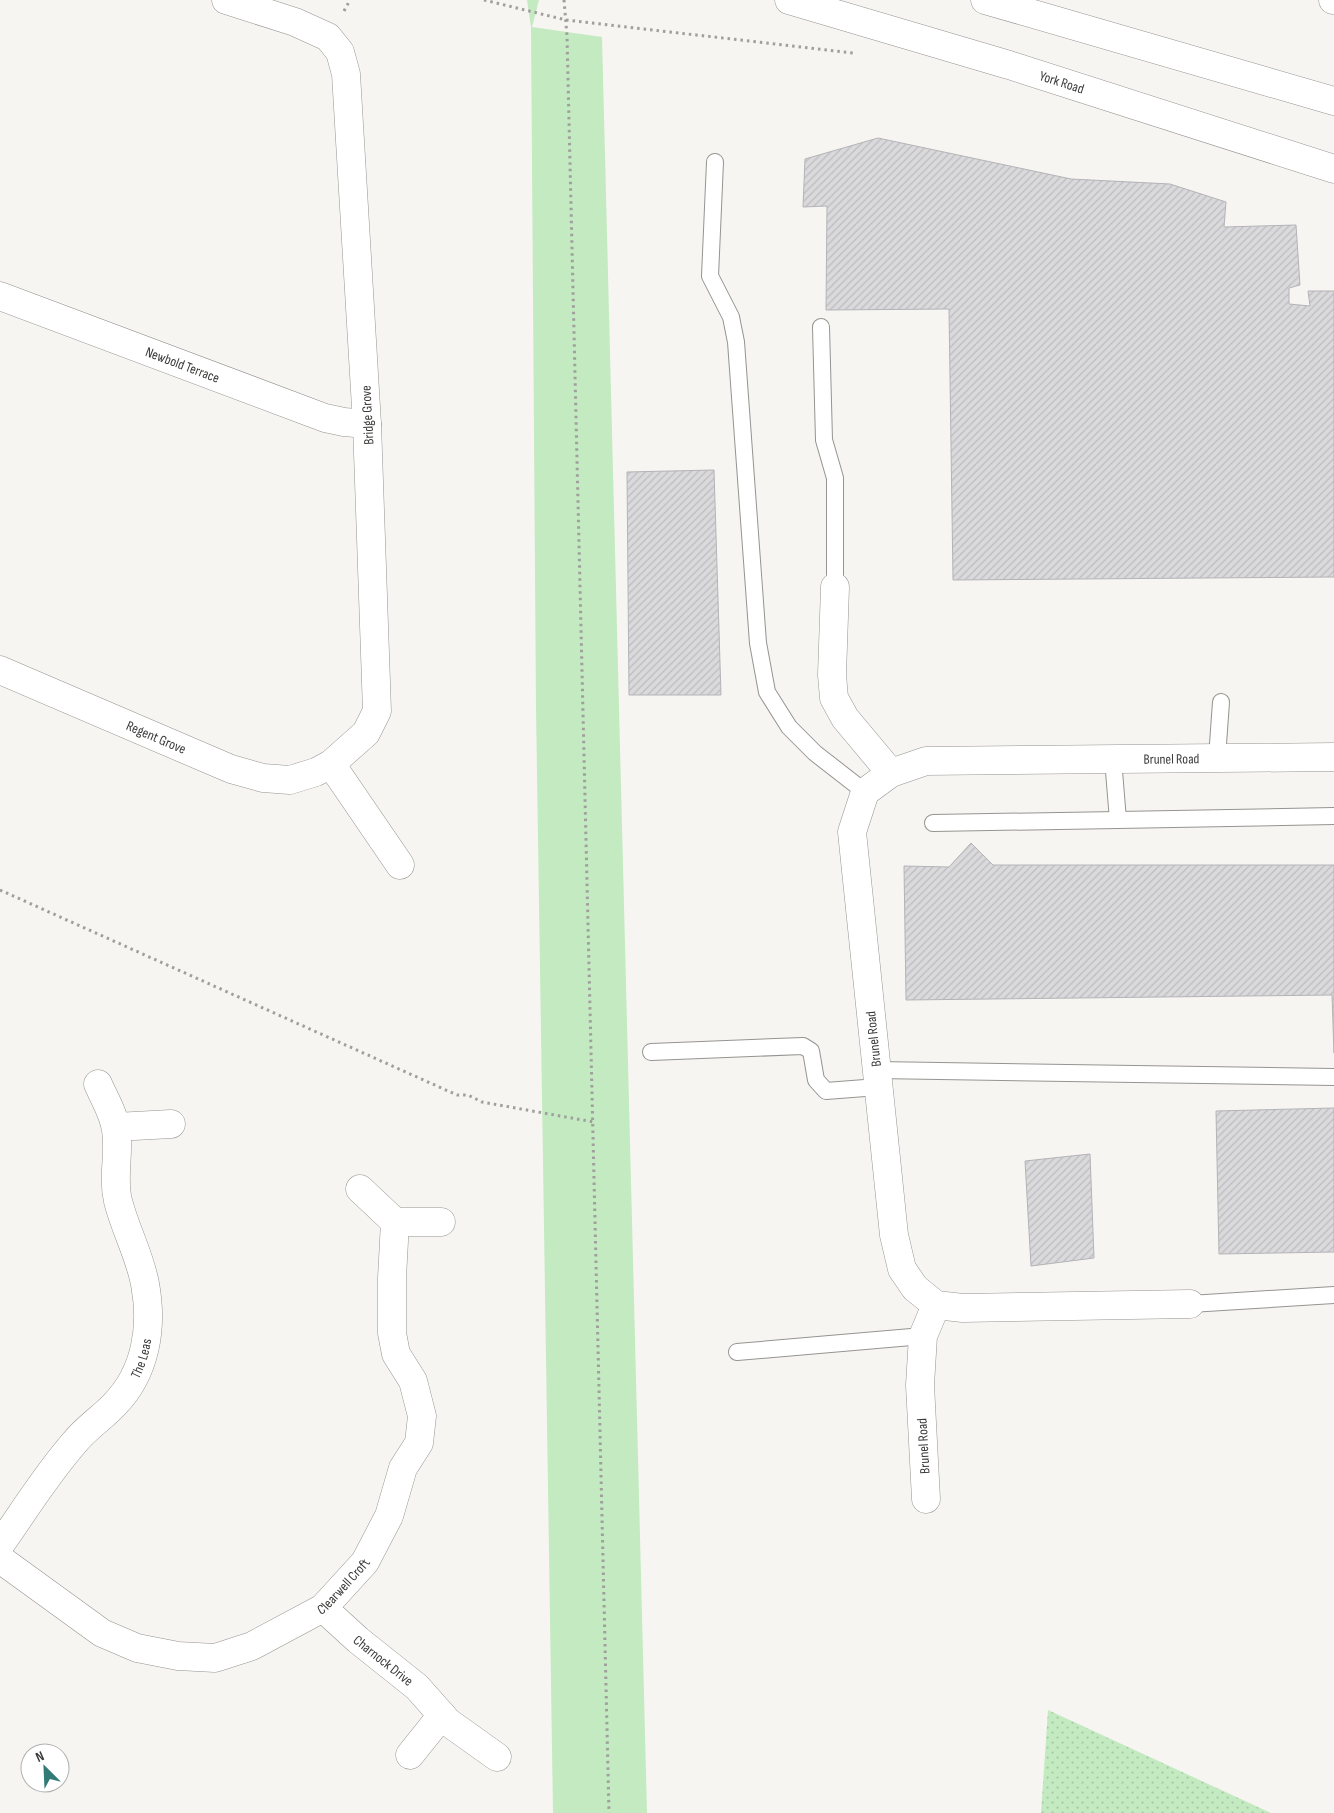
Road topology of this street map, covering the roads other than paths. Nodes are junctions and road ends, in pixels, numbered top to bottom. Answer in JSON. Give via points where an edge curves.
{"nodes":[{"id":1,"x":226,"y":0,"type":"edge"},
{"id":2,"x":789,"y":0,"type":"edge"},
{"id":3,"x":985,"y":0,"type":"edge"},
{"id":4,"x":1334,"y":102,"type":"edge"},
{"id":5,"x":714,"y":162,"type":"dead end"},
{"id":6,"x":1334,"y":169,"type":"edge"},
{"id":7,"x":0,"y":296,"type":"edge"},
{"id":8,"x":821,"y":327,"type":"dead end"},
{"id":9,"x":367,"y":424,"type":"junction"},
{"id":10,"x":835,"y":587,"type":"joint"},
{"id":11,"x":0,"y":670,"type":"edge"},
{"id":12,"x":1221,"y":702,"type":"dead end"},
{"id":13,"x":1334,"y":757,"type":"edge"},
{"id":14,"x":1217,"y":758,"type":"junction"},
{"id":15,"x":1113,"y":760,"type":"junction"},
{"id":16,"x":324,"y":768,"type":"junction"},
{"id":17,"x":891,"y":773,"type":"junction"},
{"id":18,"x":865,"y":792,"type":"junction"},
{"id":19,"x":1334,"y":816,"type":"edge"},
{"id":20,"x":1118,"y":820,"type":"junction"},
{"id":21,"x":934,"y":823,"type":"dead end"},
{"id":22,"x":400,"y":865,"type":"dead end"},
{"id":23,"x":651,"y":1052,"type":"dead end"},
{"id":24,"x":1334,"y":1077,"type":"edge"},
{"id":25,"x":878,"y":1079,"type":"junction"},
{"id":26,"x":98,"y":1084,"type":"dead end"},
{"id":27,"x":171,"y":1124,"type":"dead end"},
{"id":28,"x":116,"y":1127,"type":"junction"},
{"id":29,"x":360,"y":1189,"type":"dead end"},
{"id":30,"x":396,"y":1222,"type":"junction"},
{"id":31,"x":441,"y":1222,"type":"dead end"},
{"id":32,"x":1334,"y":1295,"type":"edge"},
{"id":33,"x":1190,"y":1304,"type":"joint"},
{"id":34,"x":936,"y":1305,"type":"junction"},
{"id":35,"x":923,"y":1336,"type":"junction"},
{"id":36,"x":737,"y":1352,"type":"dead end"},
{"id":37,"x":926,"y":1500,"type":"dead end"},
{"id":38,"x":0,"y":1544,"type":"edge"},
{"id":39,"x":0,"y":1559,"type":"edge"},
{"id":40,"x":324,"y":1608,"type":"junction"},
{"id":41,"x":442,"y":1715,"type":"junction"},
{"id":42,"x":410,"y":1755,"type":"dead end"},
{"id":43,"x":497,"y":1758,"type":"dead end"}],
"edges":[{"from":1,"to":9,"type":"main road","name":"Bridge Grove","via":[[294,22],[328,37],[340,52],[346,74]]},
{"from":2,"to":6,"type":"main road","name":"York Road","via":[[1009,65]]},
{"from":3,"to":4,"type":"main road"},
{"from":5,"to":18,"type":"lane","via":[[710,276],[731,317],[736,342],[758,643],[767,692],[789,728]]},
{"from":7,"to":9,"type":"main road","name":"Newbold Terrace","via":[[326,418]]},
{"from":8,"to":10,"type":"lane","via":[[824,440],[835,478]]},
{"from":9,"to":16,"type":"main road","name":"Bridge Grove","via":[[377,710],[366,733]]},
{"from":10,"to":17,"type":"main road","via":[[834,698],[845,718]]},
{"from":11,"to":16,"type":"main road","name":"Regent Grove","via":[[231,769],[263,778],[290,780]]},
{"from":12,"to":14,"type":"lane"},
{"from":13,"to":14,"type":"main road","name":"Brunel Road"},
{"from":14,"to":15,"type":"main road","name":"Brunel Road"},
{"from":15,"to":17,"type":"main road","name":"Brunel Road","via":[[926,761]]},
{"from":15,"to":20,"type":"lane"},
{"from":16,"to":22,"type":"main road"},
{"from":17,"to":18,"type":"main road","name":"Brunel Road"},
{"from":18,"to":25,"type":"main road","name":"Brunel Road","via":[[852,832]]},
{"from":19,"to":20,"type":"lane"},
{"from":20,"to":21,"type":"lane"},
{"from":23,"to":25,"type":"lane","via":[[803,1046],[811,1051],[816,1080],[826,1091]]},
{"from":24,"to":25,"type":"lane"},
{"from":25,"to":34,"type":"main road","name":"Brunel Road","via":[[894,1234],[902,1268],[914,1288]]},
{"from":26,"to":28,"type":"main road","name":"The Leas"},
{"from":27,"to":28,"type":"main road"},
{"from":28,"to":38,"type":"main road","name":"The Leas","via":[[118,1146],[114,1181],[146,1284],[148,1322],[143,1357],[139,1371],[126,1391],[74,1443]]},
{"from":29,"to":30,"type":"main road"},
{"from":30,"to":31,"type":"main road"},
{"from":30,"to":40,"type":"main road","name":"Clearwell Croft","via":[[392,1334],[396,1354],[413,1381],[422,1416],[419,1443],[403,1468],[389,1516],[365,1562]]},
{"from":32,"to":33,"type":"lane"},
{"from":33,"to":34,"type":"main road","via":[[963,1308]]},
{"from":34,"to":35,"type":"main road","name":"Brunel Road"},
{"from":35,"to":36,"type":"lane"},
{"from":35,"to":37,"type":"main road","name":"Brunel Road","via":[[920,1384]]},
{"from":39,"to":40,"type":"main road","name":"Clearwell Croft","via":[[102,1633],[137,1648],[178,1656],[215,1658],[252,1646]]},
{"from":40,"to":41,"type":"main road","name":"Charnock Drive","via":[[417,1687]]},
{"from":41,"to":42,"type":"main road"},
{"from":41,"to":43,"type":"main road","name":"Charnock Drive"}]}
